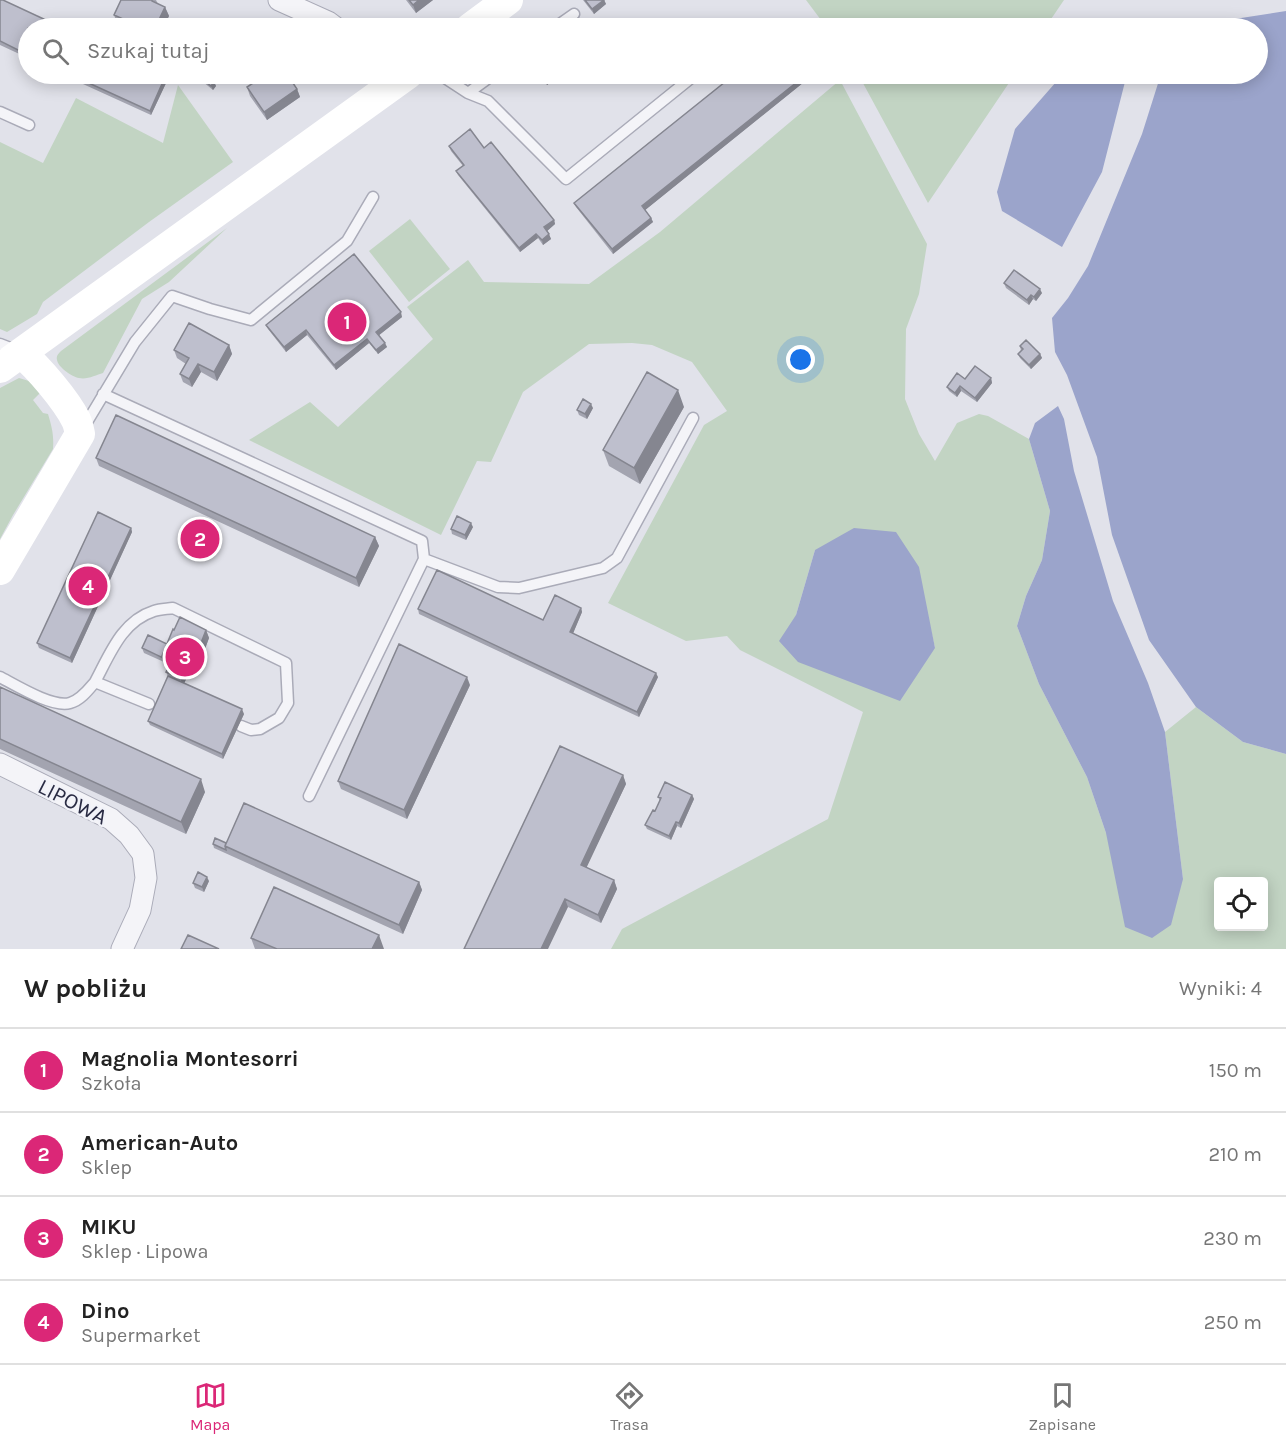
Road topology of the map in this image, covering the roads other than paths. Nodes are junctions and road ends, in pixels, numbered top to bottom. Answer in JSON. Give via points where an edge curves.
{"nodes":[{"id":1,"x":279,"y":0,"type":"edge"},
{"id":2,"x":328,"y":0,"type":"edge"},
{"id":3,"x":508,"y":0,"type":"edge"},
{"id":4,"x":574,"y":14,"type":"dead end"},
{"id":5,"x":317,"y":18,"type":"edge"},
{"id":6,"x":331,"y":18,"type":"edge"},
{"id":7,"x":484,"y":18,"type":"edge"},
{"id":8,"x":568,"y":18,"type":"edge"},
{"id":9,"x":387,"y":84,"type":"edge"},
{"id":10,"x":454,"y":84,"type":"edge"},
{"id":11,"x":480,"y":84,"type":"edge"},
{"id":12,"x":684,"y":84,"type":"edge"},
{"id":13,"x":468,"y":93,"type":"junction"},
{"id":14,"x":0,"y":112,"type":"edge"},
{"id":15,"x":29,"y":125,"type":"dead end"},
{"id":16,"x":373,"y":197,"type":"dead end"},
{"id":17,"x":7,"y":355,"type":"edge"},
{"id":18,"x":103,"y":394,"type":"junction"},
{"id":19,"x":693,"y":418,"type":"dead end"},
{"id":20,"x":80,"y":434,"type":"junction"},
{"id":21,"x":424,"y":559,"type":"junction"},
{"id":22,"x":0,"y":570,"type":"edge"},
{"id":23,"x":0,"y":677,"type":"edge"},
{"id":24,"x":95,"y":682,"type":"junction"},
{"id":25,"x":149,"y":704,"type":"dead end"},
{"id":26,"x":241,"y":726,"type":"dead end"},
{"id":27,"x":0,"y":764,"type":"edge"},
{"id":28,"x":309,"y":796,"type":"dead end"},
{"id":29,"x":122,"y":949,"type":"edge"}],
"edges":[{"from":1,"to":5,"type":"street"},
{"from":2,"to":6,"type":"street"},
{"from":3,"to":7,"type":"street"},
{"from":4,"to":8,"type":"lane"},
{"from":9,"to":17,"type":"street"},
{"from":10,"to":13,"type":"lane"},
{"from":11,"to":13,"type":"lane"},
{"from":12,"to":13,"type":"lane","via":[[566,179],[488,101]]},
{"from":14,"to":15,"type":"lane"},
{"from":16,"to":18,"type":"lane","via":[[347,241],[251,321],[172,296],[135,342]]},
{"from":17,"to":20,"type":"street","via":[[32,362],[77,420]]},
{"from":18,"to":20,"type":"lane"},
{"from":18,"to":21,"type":"lane","via":[[422,541]]},
{"from":19,"to":21,"type":"lane","via":[[617,558],[603,568],[519,588],[498,587]]},
{"from":20,"to":22,"type":"street"},
{"from":21,"to":28,"type":"lane"},
{"from":23,"to":24,"type":"lane","via":[[53,704],[70,703]]},
{"from":24,"to":25,"type":"lane"},
{"from":24,"to":26,"type":"lane","via":[[117,639],[128,627],[141,616],[173,608],[286,663],[288,703],[279,718],[260,729]]},
{"from":27,"to":29,"type":"street","name":"LIPOWA","via":[[111,819],[143,854],[146,878],[140,910]]}]}
